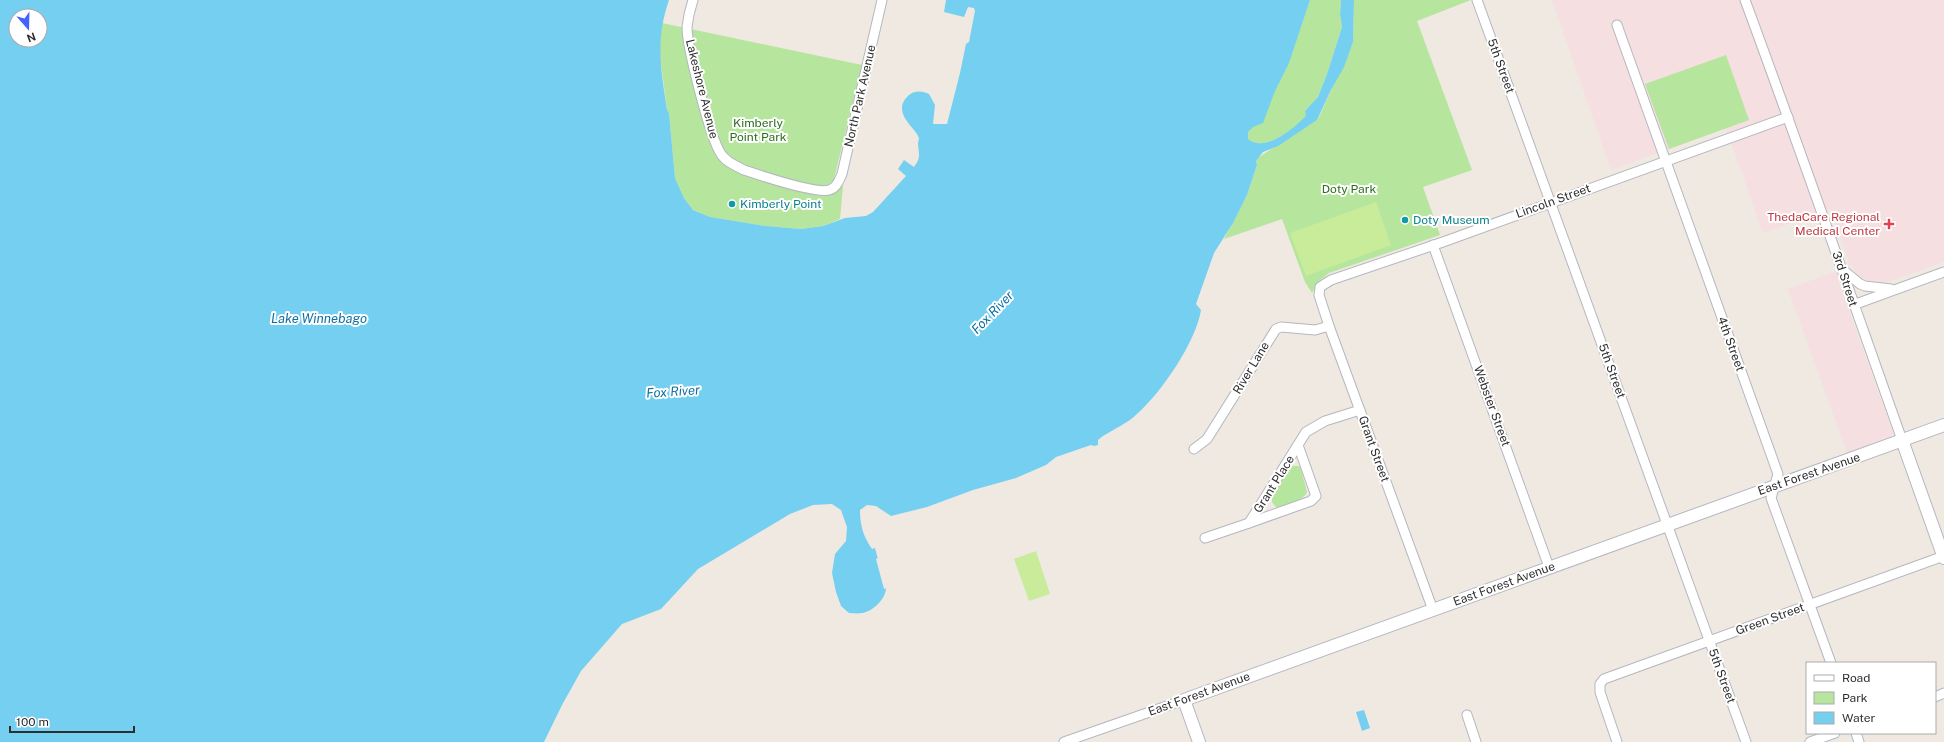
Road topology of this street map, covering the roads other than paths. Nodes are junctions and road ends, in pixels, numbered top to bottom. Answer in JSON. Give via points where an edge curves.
{"nodes":[{"id":1,"x":693,"y":0,"type":"edge"},
{"id":2,"x":882,"y":0,"type":"edge"},
{"id":3,"x":1477,"y":0,"type":"edge"},
{"id":4,"x":1745,"y":0,"type":"edge"},
{"id":5,"x":1617,"y":25,"type":"dead end"},
{"id":6,"x":1788,"y":117,"type":"junction"},
{"id":7,"x":1666,"y":161,"type":"junction"},
{"id":8,"x":832,"y":189,"type":"joint"},
{"id":9,"x":1550,"y":202,"type":"junction"},
{"id":10,"x":1433,"y":245,"type":"junction"},
{"id":11,"x":1843,"y":270,"type":"junction"},
{"id":12,"x":1944,"y":272,"type":"edge"},
{"id":13,"x":1320,"y":288,"type":"joint"},
{"id":14,"x":1899,"y":288,"type":"junction"},
{"id":15,"x":1853,"y":305,"type":"junction"},
{"id":16,"x":1329,"y":326,"type":"junction"},
{"id":17,"x":1360,"y":410,"type":"junction"},
{"id":18,"x":1944,"y":425,"type":"edge"},
{"id":19,"x":1902,"y":440,"type":"junction"},
{"id":20,"x":1298,"y":445,"type":"junction"},
{"id":21,"x":1194,"y":449,"type":"dead end"},
{"id":22,"x":1775,"y":485,"type":"junction"},
{"id":23,"x":1249,"y":523,"type":"junction"},
{"id":24,"x":1667,"y":525,"type":"junction"},
{"id":25,"x":1205,"y":538,"type":"dead end"},
{"id":26,"x":1944,"y":557,"type":"edge"},
{"id":27,"x":1549,"y":567,"type":"junction"},
{"id":28,"x":1809,"y":604,"type":"junction"},
{"id":29,"x":1433,"y":610,"type":"junction"},
{"id":30,"x":1710,"y":641,"type":"junction"},
{"id":31,"x":1831,"y":662,"type":"edge"},
{"id":32,"x":1184,"y":700,"type":"junction"},
{"id":33,"x":1467,"y":715,"type":"dead end"},
{"id":34,"x":1832,"y":734,"type":"edge"},
{"id":35,"x":1064,"y":742,"type":"edge"},
{"id":36,"x":1199,"y":742,"type":"edge"},
{"id":37,"x":1476,"y":742,"type":"edge"},
{"id":38,"x":1617,"y":742,"type":"edge"},
{"id":39,"x":1746,"y":742,"type":"edge"},
{"id":40,"x":1810,"y":742,"type":"edge"}],
"edges":[{"from":1,"to":8,"type":"street","name":"Lakeshore Avenue","via":[[687,27],[689,45],[711,131],[722,155],[736,166],[754,173],[809,189]]},
{"from":2,"to":8,"type":"street","name":"North Park Avenue","via":[[842,174]]},
{"from":3,"to":9,"type":"street","name":"5th Street"},
{"from":4,"to":6,"type":"street","name":"3rd Street"},
{"from":5,"to":7,"type":"street","name":"4th Street"},
{"from":6,"to":7,"type":"street","name":"Lincoln Street"},
{"from":6,"to":11,"type":"street","name":"3rd Street"},
{"from":7,"to":9,"type":"street","name":"Lincoln Street"},
{"from":7,"to":22,"type":"street","name":"4th Street","via":[[1778,474]]},
{"from":9,"to":10,"type":"street","name":"Lincoln Street"},
{"from":9,"to":24,"type":"street","name":"5th Street"},
{"from":10,"to":13,"type":"street","name":"Lincoln Street","via":[[1331,280]]},
{"from":10,"to":27,"type":"street","name":"Webster Street"},
{"from":11,"to":14,"type":"street","via":[[1865,286],[1880,289]]},
{"from":11,"to":15,"type":"street","name":"3rd Street"},
{"from":12,"to":14,"type":"street"},
{"from":13,"to":16,"type":"street","name":"Grant Street","via":[[1319,295]]},
{"from":14,"to":15,"type":"street"},
{"from":15,"to":19,"type":"street","name":"3rd Street"},
{"from":16,"to":17,"type":"street","name":"Grant Street"},
{"from":16,"to":21,"type":"street","name":"River Lane","via":[[1320,329],[1276,329],[1207,439]]},
{"from":17,"to":20,"type":"street","name":"Grant Place","via":[[1316,425],[1306,432]]},
{"from":17,"to":29,"type":"street","name":"Grant Street"},
{"from":18,"to":19,"type":"street","name":"East Forest Avenue"},
{"from":19,"to":22,"type":"street","name":"East Forest Avenue"},
{"from":19,"to":26,"type":"street","name":"3rd Street"},
{"from":20,"to":23,"type":"street","name":"Grant Place"},
{"from":20,"to":23,"type":"street","name":"Grant Place","via":[[1316,496],[1312,501]]},
{"from":22,"to":24,"type":"street","name":"East Forest Avenue"},
{"from":22,"to":28,"type":"street","name":"4th Street","via":[[1771,498]]},
{"from":23,"to":25,"type":"street","name":"Grant Place"},
{"from":24,"to":27,"type":"street","name":"East Forest Avenue"},
{"from":24,"to":30,"type":"street","name":"5th Street"},
{"from":26,"to":28,"type":"street","name":"Green Street"},
{"from":27,"to":29,"type":"street","name":"East Forest Avenue"},
{"from":28,"to":30,"type":"street","name":"Green Street"},
{"from":28,"to":31,"type":"street","name":"4th Street"},
{"from":29,"to":32,"type":"street","name":"East Forest Avenue"},
{"from":30,"to":38,"type":"street","name":"Green Street","via":[[1607,677],[1600,684],[1600,692]]},
{"from":30,"to":39,"type":"street","name":"5th Street"},
{"from":32,"to":35,"type":"street","name":"East Forest Avenue"},
{"from":32,"to":36,"type":"street"},
{"from":33,"to":37,"type":"street"},
{"from":34,"to":40,"type":"street"}]}
